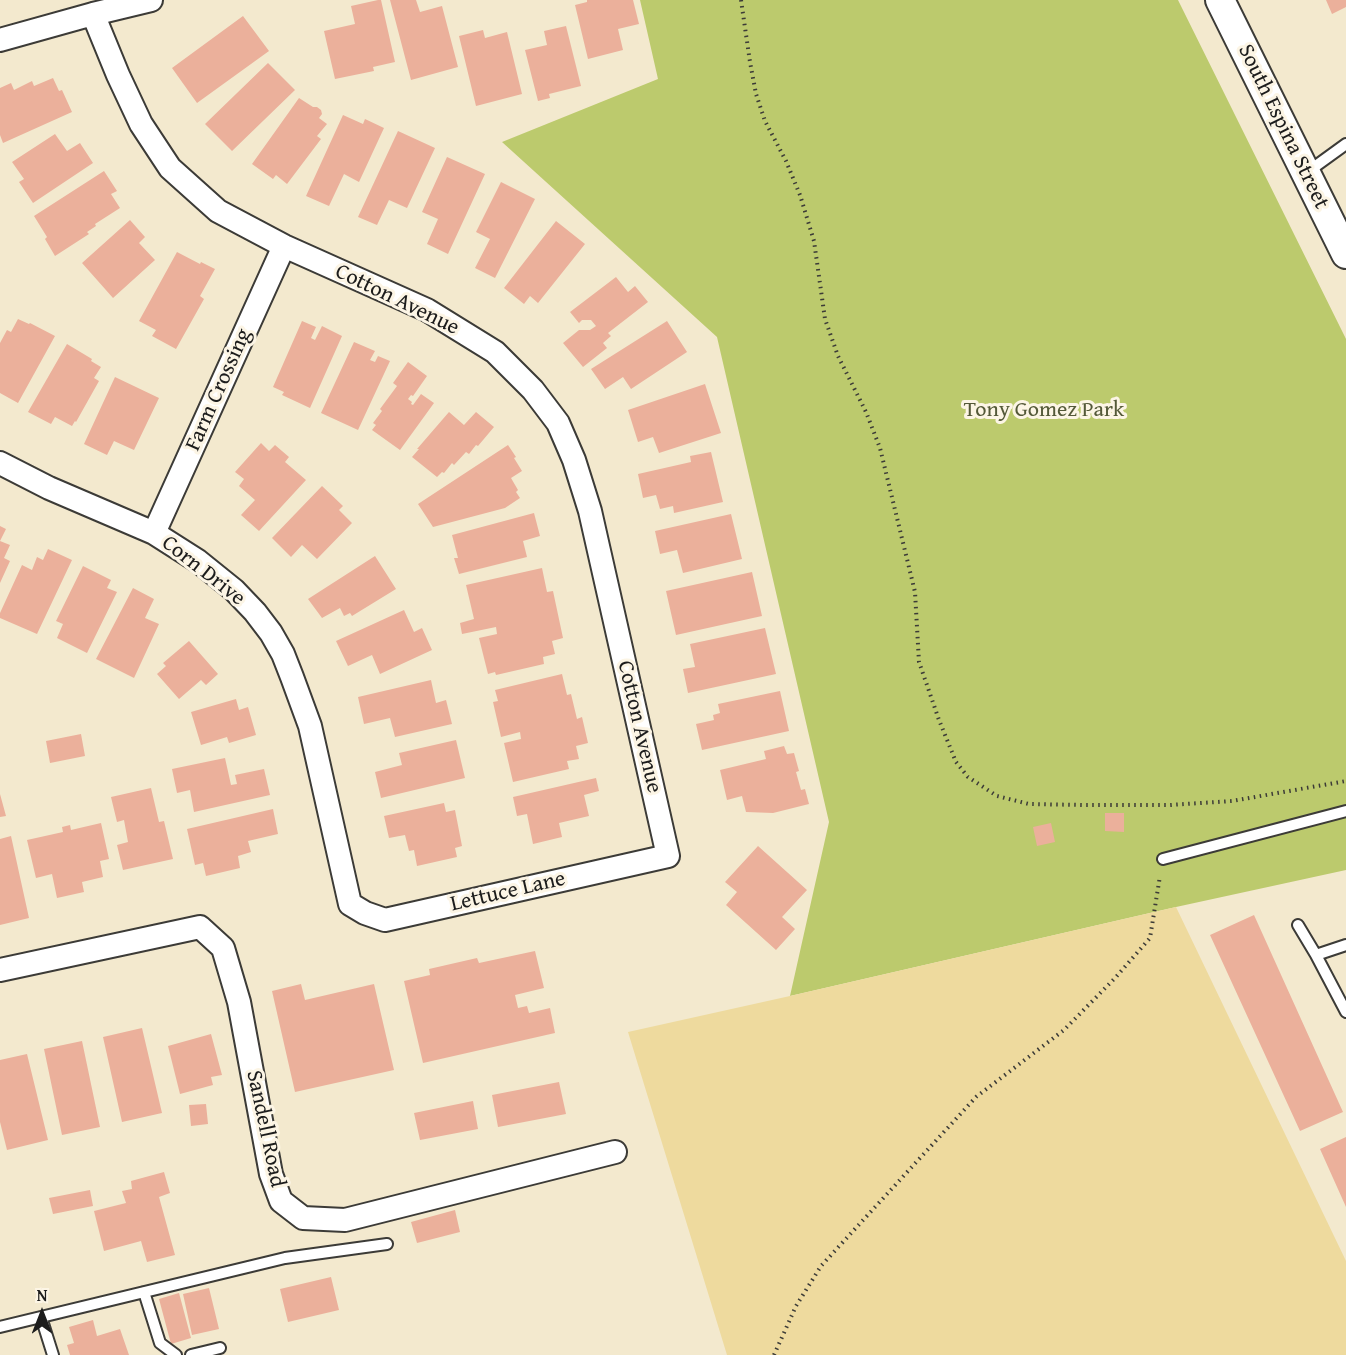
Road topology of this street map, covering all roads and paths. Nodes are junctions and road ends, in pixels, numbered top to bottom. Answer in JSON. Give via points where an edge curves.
{"nodes":[{"id":1,"x":151,"y":0,"type":"edge"},
{"id":2,"x":741,"y":0,"type":"edge"},
{"id":3,"x":1220,"y":0,"type":"edge"},
{"id":4,"x":90,"y":5,"type":"edge"},
{"id":5,"x":0,"y":40,"type":"edge"},
{"id":6,"x":1346,"y":144,"type":"edge"},
{"id":7,"x":1306,"y":174,"type":"junction"},
{"id":8,"x":284,"y":246,"type":"junction"},
{"id":9,"x":1346,"y":254,"type":"edge"},
{"id":10,"x":0,"y":464,"type":"edge"},
{"id":11,"x":154,"y":533,"type":"junction"},
{"id":12,"x":1346,"y":781,"type":"edge"},
{"id":13,"x":1346,"y":811,"type":"edge"},
{"id":14,"x":668,"y":855,"type":"joint"},
{"id":15,"x":1163,"y":860,"type":"joint"},
{"id":16,"x":350,"y":904,"type":"joint"},
{"id":17,"x":1298,"y":926,"type":"dead end"},
{"id":18,"x":1346,"y":945,"type":"edge"},
{"id":19,"x":1316,"y":956,"type":"junction"},
{"id":20,"x":0,"y":970,"type":"edge"},
{"id":21,"x":1346,"y":1012,"type":"edge"},
{"id":22,"x":615,"y":1152,"type":"dead end"},
{"id":23,"x":387,"y":1244,"type":"dead end"},
{"id":24,"x":144,"y":1292,"type":"junction"},
{"id":25,"x":41,"y":1317,"type":"junction"},
{"id":26,"x":0,"y":1327,"type":"edge"},
{"id":27,"x":220,"y":1348,"type":"dead end"},
{"id":28,"x":53,"y":1355,"type":"edge"},
{"id":29,"x":176,"y":1355,"type":"edge"},
{"id":30,"x":191,"y":1355,"type":"edge"},
{"id":31,"x":774,"y":1355,"type":"edge"}],
"edges":[{"from":1,"to":4,"type":"street"},
{"from":2,"to":12,"type":"path","via":[[762,112],[800,195],[814,241],[825,319],[880,448],[915,592],[919,662],[956,762],[968,777],[997,796],[1029,804],[1170,805],[1232,801]]},
{"from":3,"to":7,"type":"street","name":"South Espina Street"},
{"from":4,"to":5,"type":"street"},
{"from":4,"to":8,"type":"street","name":"Cotton Avenue","via":[[141,124],[170,168],[218,211]]},
{"from":6,"to":7,"type":"lane"},
{"from":7,"to":9,"type":"street","name":"South Espina Street"},
{"from":8,"to":11,"type":"street","name":"Farm Crossing"},
{"from":8,"to":14,"type":"street","name":"Cotton Avenue","via":[[427,310],[495,352],[533,390],[558,423],[590,511]]},
{"from":10,"to":11,"type":"street","name":"Corn Drive"},
{"from":11,"to":16,"type":"street","name":"Corn Drive","via":[[234,590],[271,633],[283,654],[310,726]]},
{"from":13,"to":15,"type":"lane"},
{"from":14,"to":16,"type":"street","name":"Lettuce Lane","via":[[385,920]]},
{"from":15,"to":31,"type":"path","via":[[1150,938],[1064,1030],[976,1097],[821,1266],[796,1306]]},
{"from":17,"to":19,"type":"lane"},
{"from":18,"to":19,"type":"lane"},
{"from":19,"to":21,"type":"lane"},
{"from":20,"to":22,"type":"street","name":"Sandell Road","via":[[200,927],[223,948],[230,969],[271,1174],[281,1201],[303,1218],[345,1220]]},
{"from":23,"to":24,"type":"lane","via":[[285,1258]]},
{"from":24,"to":25,"type":"lane"},
{"from":24,"to":29,"type":"lane","via":[[160,1343]]},
{"from":25,"to":26,"type":"lane"},
{"from":25,"to":28,"type":"lane"},
{"from":27,"to":30,"type":"lane"}]}
